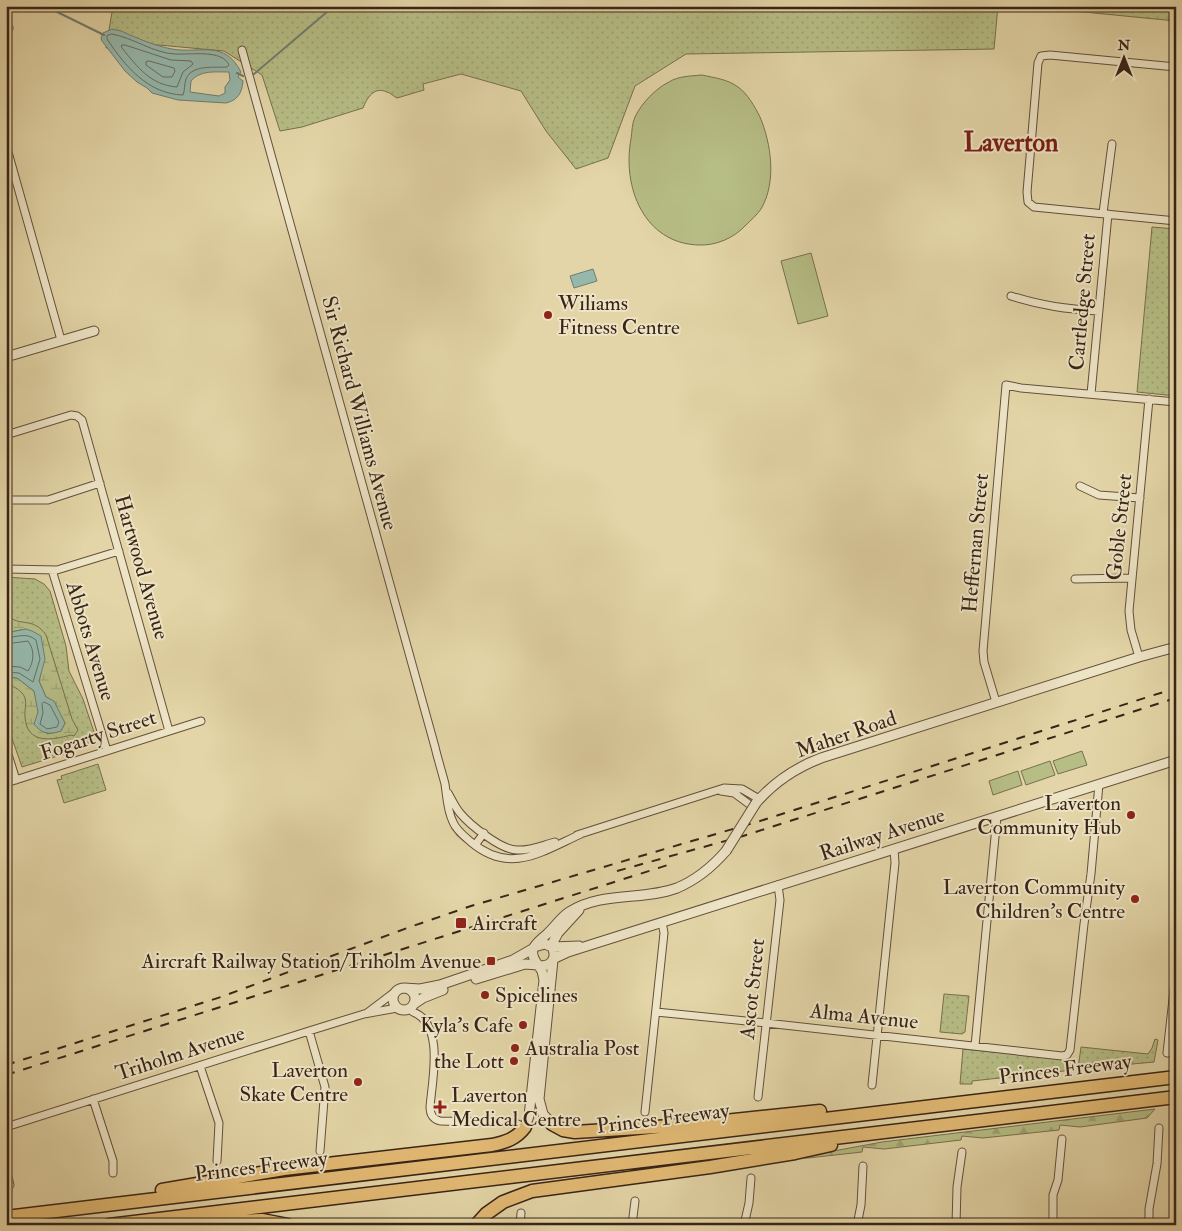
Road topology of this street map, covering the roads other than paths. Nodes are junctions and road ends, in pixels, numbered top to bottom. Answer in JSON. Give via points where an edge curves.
{"nodes":[{"id":1,"x":242,"y":50,"type":"dead end"},
{"id":2,"x":1176,"y":67,"type":"edge"},
{"id":3,"x":1112,"y":144,"type":"dead end"},
{"id":4,"x":6,"y":145,"type":"edge"},
{"id":5,"x":1105,"y":214,"type":"junction"},
{"id":6,"x":1176,"y":221,"type":"edge"},
{"id":7,"x":1011,"y":296,"type":"dead end"},
{"id":8,"x":1099,"y":311,"type":"junction"},
{"id":9,"x":94,"y":331,"type":"dead end"},
{"id":10,"x":61,"y":340,"type":"junction"},
{"id":11,"x":6,"y":356,"type":"edge"},
{"id":12,"x":1091,"y":394,"type":"junction"},
{"id":13,"x":1149,"y":399,"type":"junction"},
{"id":14,"x":1176,"y":402,"type":"edge"},
{"id":15,"x":6,"y":435,"type":"edge"},
{"id":16,"x":100,"y":483,"type":"junction"},
{"id":17,"x":1080,"y":486,"type":"dead end"},
{"id":18,"x":1140,"y":498,"type":"junction"},
{"id":19,"x":6,"y":500,"type":"edge"},
{"id":20,"x":119,"y":551,"type":"junction"},
{"id":21,"x":6,"y":569,"type":"edge"},
{"id":22,"x":52,"y":570,"type":"junction"},
{"id":23,"x":1131,"y":578,"type":"junction"},
{"id":24,"x":1076,"y":579,"type":"dead end"},
{"id":25,"x":1176,"y":645,"type":"edge"},
{"id":26,"x":1139,"y":657,"type":"junction"},
{"id":27,"x":996,"y":702,"type":"junction"},
{"id":28,"x":201,"y":721,"type":"dead end"},
{"id":29,"x":169,"y":731,"type":"junction"},
{"id":30,"x":6,"y":748,"type":"edge"},
{"id":31,"x":107,"y":751,"type":"junction"},
{"id":32,"x":1176,"y":760,"type":"edge"},
{"id":33,"x":16,"y":780,"type":"junction"},
{"id":34,"x":6,"y":783,"type":"edge"},
{"id":35,"x":1099,"y":784,"type":"junction"},
{"id":36,"x":445,"y":786,"type":"junction"},
{"id":37,"x":755,"y":803,"type":"junction"},
{"id":38,"x":997,"y":816,"type":"junction"},
{"id":39,"x":484,"y":833,"type":"junction"},
{"id":40,"x":580,"y":834,"type":"junction"},
{"id":41,"x":474,"y":845,"type":"junction"},
{"id":42,"x":894,"y":849,"type":"junction"},
{"id":43,"x":778,"y":885,"type":"junction"},
{"id":44,"x":582,"y":906,"type":"junction"},
{"id":45,"x":662,"y":922,"type":"junction"},
{"id":46,"x":599,"y":943,"type":"junction"},
{"id":47,"x":552,"y":947,"type":"junction"},
{"id":48,"x":534,"y":948,"type":"junction"},
{"id":49,"x":553,"y":960,"type":"junction"},
{"id":50,"x":538,"y":965,"type":"junction"},
{"id":51,"x":1176,"y":972,"type":"edge"},
{"id":52,"x":400,"y":990,"type":"junction"},
{"id":53,"x":413,"y":1007,"type":"junction"},
{"id":54,"x":397,"y":1008,"type":"junction"},
{"id":55,"x":656,"y":1012,"type":"junction"},
{"id":56,"x":364,"y":1014,"type":"junction"},
{"id":57,"x":543,"y":1018,"type":"junction"},
{"id":58,"x":766,"y":1023,"type":"junction"},
{"id":59,"x":309,"y":1031,"type":"junction"},
{"id":60,"x":876,"y":1035,"type":"junction"},
{"id":61,"x":974,"y":1046,"type":"junction"},
{"id":62,"x":1176,"y":1053,"type":"edge"},
{"id":63,"x":200,"y":1066,"type":"junction"},
{"id":64,"x":1176,"y":1077,"type":"edge"},
{"id":65,"x":536,"y":1081,"type":"junction"},
{"id":66,"x":872,"y":1085,"type":"dead end"},
{"id":67,"x":1006,"y":1096,"type":"junction"},
{"id":68,"x":758,"y":1097,"type":"dead end"},
{"id":69,"x":1176,"y":1097,"type":"edge"},
{"id":70,"x":93,"y":1099,"type":"junction"},
{"id":71,"x":646,"y":1112,"type":"dead end"},
{"id":72,"x":552,"y":1124,"type":"joint"},
{"id":73,"x":6,"y":1127,"type":"edge"},
{"id":74,"x":524,"y":1127,"type":"junction"},
{"id":75,"x":1159,"y":1128,"type":"dead end"},
{"id":76,"x":897,"y":1131,"type":"junction"},
{"id":77,"x":1062,"y":1139,"type":"dead end"},
{"id":78,"x":320,"y":1151,"type":"dead end"},
{"id":79,"x":962,"y":1152,"type":"dead end"},
{"id":80,"x":217,"y":1161,"type":"dead end"},
{"id":81,"x":863,"y":1166,"type":"dead end"},
{"id":82,"x":6,"y":1169,"type":"edge"},
{"id":83,"x":113,"y":1173,"type":"dead end"},
{"id":84,"x":751,"y":1178,"type":"dead end"},
{"id":85,"x":10,"y":1185,"type":"dead end"},
{"id":86,"x":635,"y":1201,"type":"dead end"},
{"id":87,"x":39,"y":1213,"type":"junction"},
{"id":88,"x":521,"y":1213,"type":"dead end"},
{"id":89,"x":6,"y":1217,"type":"edge"},
{"id":90,"x":109,"y":1225,"type":"edge"},
{"id":91,"x":173,"y":1225,"type":"edge"},
{"id":92,"x":288,"y":1225,"type":"edge"},
{"id":93,"x":476,"y":1225,"type":"edge"},
{"id":94,"x":520,"y":1225,"type":"edge"},
{"id":95,"x":632,"y":1225,"type":"edge"},
{"id":96,"x":744,"y":1225,"type":"edge"},
{"id":97,"x":857,"y":1225,"type":"edge"},
{"id":98,"x":956,"y":1225,"type":"edge"},
{"id":99,"x":1052,"y":1225,"type":"edge"},
{"id":100,"x":1149,"y":1225,"type":"edge"}],
"edges":[{"from":1,"to":36,"type":"street","name":"Sir Richard Williams Avenue"},
{"from":2,"to":5,"type":"street","via":[[1041,56],[1027,192],[1029,204]]},
{"from":3,"to":5,"type":"street","name":"Cartledge Street"},
{"from":4,"to":10,"type":"street"},
{"from":5,"to":6,"type":"street"},
{"from":5,"to":8,"type":"street","name":"Cartledge Street"},
{"from":7,"to":8,"type":"street","via":[[1060,308]]},
{"from":8,"to":12,"type":"street","name":"Cartledge Street"},
{"from":9,"to":10,"type":"street"},
{"from":10,"to":11,"type":"street"},
{"from":12,"to":13,"type":"street"},
{"from":12,"to":27,"type":"street","name":"Heffernan Street","via":[[1006,385],[983,651]]},
{"from":13,"to":14,"type":"street"},
{"from":13,"to":18,"type":"street","name":"Goble Street"},
{"from":15,"to":16,"type":"street","name":"Hartwood Avenue","via":[[71,415],[77,416],[84,424]]},
{"from":16,"to":19,"type":"street","via":[[48,500]]},
{"from":16,"to":20,"type":"street","name":"Hartwood Avenue"},
{"from":17,"to":18,"type":"street","via":[[1099,495]]},
{"from":18,"to":23,"type":"street","name":"Goble Street"},
{"from":20,"to":22,"type":"street"},
{"from":20,"to":29,"type":"street","name":"Hartwood Avenue"},
{"from":21,"to":22,"type":"street"},
{"from":22,"to":31,"type":"street","name":"Abbots Avenue"},
{"from":23,"to":24,"type":"street"},
{"from":23,"to":26,"type":"street","name":"Goble Street","via":[[1129,611]]},
{"from":25,"to":26,"type":"street","name":"Maher Road"},
{"from":26,"to":27,"type":"street","name":"Maher Road"},
{"from":27,"to":37,"type":"street","name":"Maher Road","via":[[810,762],[782,778]]},
{"from":28,"to":29,"type":"street","name":"Fogarty Street"},
{"from":29,"to":31,"type":"street","name":"Fogarty Street"},
{"from":30,"to":33,"type":"street"},
{"from":31,"to":33,"type":"street","name":"Fogarty Street"},
{"from":32,"to":35,"type":"street","name":"Railway Avenue"},
{"from":33,"to":34,"type":"street","name":"Fogarty Street"},
{"from":35,"to":38,"type":"street","name":"Railway Avenue"},
{"from":35,"to":61,"type":"street","name":"Alma Avenue","via":[[1070,1050],[1062,1056]]},
{"from":36,"to":39,"type":"street","name":"Sir Richard Williams Avenue","via":[[461,814]]},
{"from":36,"to":41,"type":"street","name":"Sir Richard Williams Avenue","via":[[453,823]]},
{"from":37,"to":40,"type":"street","name":"Sir Richard Williams Avenue","via":[[745,790],[724,788]]},
{"from":37,"to":44,"type":"street","name":"Maher Road","bridge":true,"via":[[735,839],[704,873],[678,887],[654,894],[601,899]]},
{"from":38,"to":42,"type":"street","name":"Railway Avenue"},
{"from":38,"to":61,"type":"street"},
{"from":39,"to":40,"type":"street","name":"Sir Richard Williams Avenue","via":[[503,846],[517,850]]},
{"from":39,"to":41,"type":"street"},
{"from":40,"to":41,"type":"street","name":"Sir Richard Williams Avenue","via":[[518,860],[501,858]]},
{"from":42,"to":43,"type":"street","name":"Railway Avenue"},
{"from":42,"to":60,"type":"street"},
{"from":43,"to":45,"type":"street","name":"Railway Avenue"},
{"from":43,"to":58,"type":"street","name":"Ascot Street","via":[[780,900]]},
{"from":44,"to":47,"type":"street","via":[[558,933]]},
{"from":44,"to":48,"type":"street","name":"Maher Road","via":[[565,915]]},
{"from":45,"to":46,"type":"street","name":"Railway Avenue"},
{"from":45,"to":55,"type":"street","via":[[664,933]]},
{"from":46,"to":47,"type":"street","name":"Railway Avenue"},
{"from":46,"to":49,"type":"street","name":"Railway Avenue"},
{"from":47,"to":48,"type":"street","via":[[545,944]]},
{"from":47,"to":49,"type":"street"},
{"from":48,"to":50,"type":"street","via":[[532,955]]},
{"from":48,"to":52,"type":"street","via":[[513,960],[440,985]]},
{"from":49,"to":50,"type":"street","via":[[547,966]]},
{"from":49,"to":57,"type":"street"},
{"from":50,"to":53,"type":"street","via":[[528,964],[432,993]]},
{"from":50,"to":57,"type":"street","via":[[544,977]]},
{"from":51,"to":62,"type":"street","via":[[1167,1053]]},
{"from":52,"to":53,"type":"street","via":[[408,989],[413,994]]},
{"from":52,"to":54,"type":"street","via":[[393,999]]},
{"from":52,"to":56,"type":"street","name":"Triholm Avenue"},
{"from":53,"to":54,"type":"street","via":[[406,1010]]},
{"from":53,"to":74,"type":"street","via":[[428,1024],[434,1045],[430,1112],[433,1118],[440,1121],[515,1123]]},
{"from":54,"to":56,"type":"street","name":"Triholm Avenue"},
{"from":55,"to":58,"type":"street","name":"Alma Avenue"},
{"from":55,"to":71,"type":"street"},
{"from":56,"to":59,"type":"street","name":"Triholm Avenue"},
{"from":57,"to":65,"type":"street"},
{"from":58,"to":60,"type":"street","name":"Alma Avenue"},
{"from":58,"to":68,"type":"street","name":"Ascot Street"},
{"from":59,"to":63,"type":"street","name":"Triholm Avenue"},
{"from":59,"to":78,"type":"street","via":[[325,1087]]},
{"from":60,"to":61,"type":"street","name":"Alma Avenue"},
{"from":60,"to":66,"type":"street"},
{"from":63,"to":70,"type":"street","name":"Triholm Avenue"},
{"from":63,"to":80,"type":"street","via":[[219,1122]]},
{"from":64,"to":67,"type":"highway","name":"Princes Freeway"},
{"from":65,"to":72,"type":"street","via":[[540,1107]]},
{"from":65,"to":74,"type":"street"},
{"from":67,"to":72,"type":"highway","via":[[575,1132]]},
{"from":67,"to":87,"type":"highway","name":"Princes Freeway"},
{"from":69,"to":76,"type":"highway","name":"Princes Freeway"},
{"from":70,"to":73,"type":"street","name":"Triholm Avenue"},
{"from":70,"to":83,"type":"street","via":[[113,1162]]},
{"from":74,"to":87,"type":"highway","via":[[513,1138],[492,1145],[284,1169]]},
{"from":75,"to":100,"type":"street"},
{"from":76,"to":90,"type":"highway","name":"Princes Freeway"},
{"from":76,"to":93,"type":"highway","via":[[786,1155],[532,1191],[503,1202]]},
{"from":77,"to":99,"type":"street"},
{"from":79,"to":98,"type":"street"},
{"from":81,"to":97,"type":"street"},
{"from":82,"to":85,"type":"street"},
{"from":84,"to":96,"type":"street"},
{"from":86,"to":95,"type":"street"},
{"from":87,"to":89,"type":"highway","name":"Princes Freeway"},
{"from":88,"to":94,"type":"street"},
{"from":91,"to":92,"type":"highway","via":[[262,1220]]}]}
